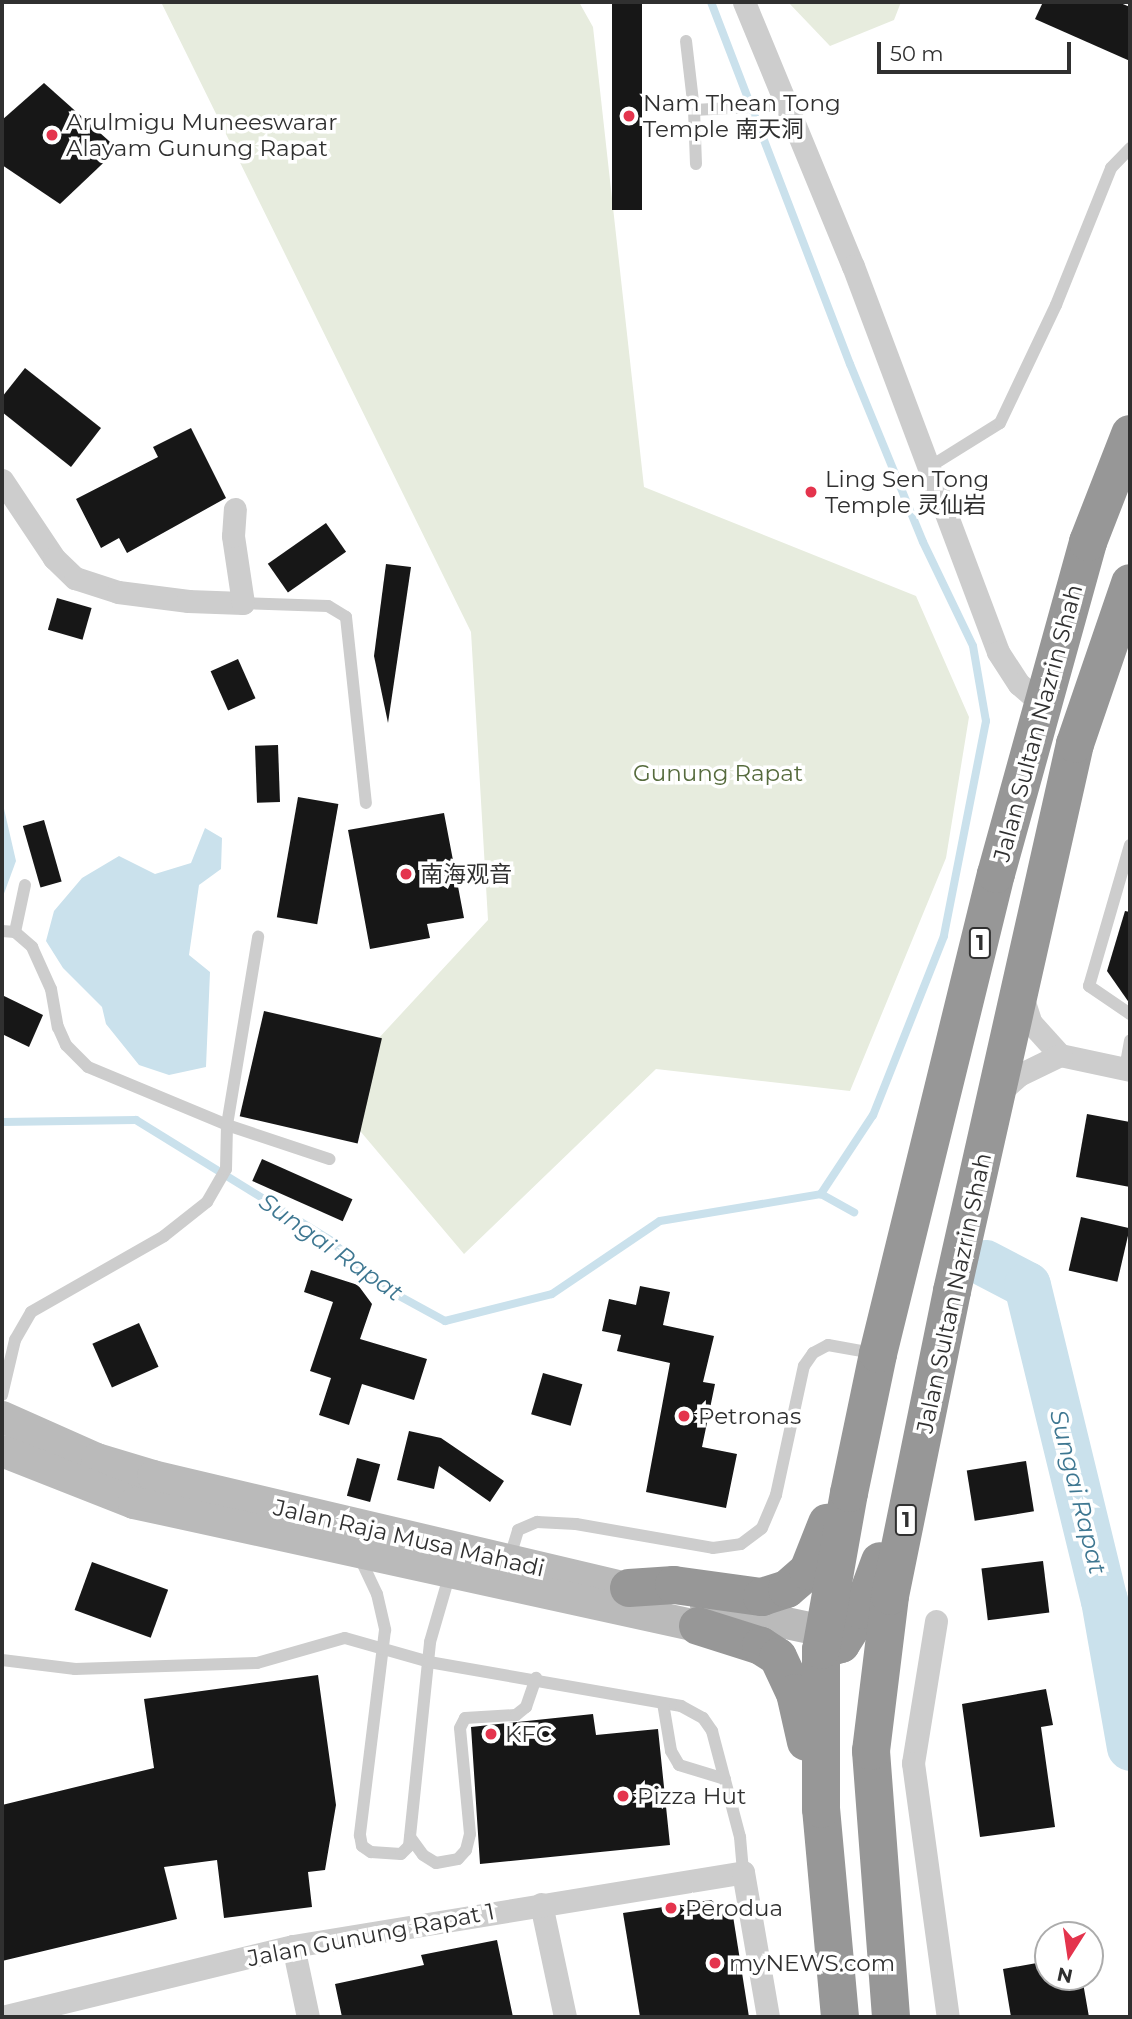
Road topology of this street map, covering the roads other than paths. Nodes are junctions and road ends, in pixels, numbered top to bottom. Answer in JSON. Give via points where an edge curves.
{"nodes":[{"id":1,"x":744,"y":2,"type":"edge"},
{"id":2,"x":686,"y":41,"type":"dead end"},
{"id":3,"x":778,"y":104,"type":"junction"},
{"id":4,"x":694,"y":110,"type":"junction"},
{"id":5,"x":1130,"y":148,"type":"edge"},
{"id":6,"x":696,"y":164,"type":"dead end"},
{"id":7,"x":1130,"y":434,"type":"edge"},
{"id":8,"x":931,"y":466,"type":"junction"},
{"id":9,"x":2,"y":480,"type":"edge"},
{"id":10,"x":235,"y":509,"type":"dead end"},
{"id":11,"x":1130,"y":583,"type":"edge"},
{"id":12,"x":243,"y":603,"type":"junction"},
{"id":13,"x":1044,"y":705,"type":"junction"},
{"id":14,"x":366,"y":803,"type":"dead end"},
{"id":15,"x":1130,"y":845,"type":"edge"},
{"id":16,"x":25,"y":885,"type":"dead end"},
{"id":17,"x":8,"y":931,"type":"edge"},
{"id":18,"x":258,"y":937,"type":"dead end"},
{"id":19,"x":1022,"y":996,"type":"junction"},
{"id":20,"x":1130,"y":1014,"type":"edge"},
{"id":21,"x":1130,"y":1040,"type":"edge"},
{"id":22,"x":1060,"y":1055,"type":"junction"},
{"id":23,"x":1128,"y":1070,"type":"edge"},
{"id":24,"x":999,"y":1093,"type":"junction"},
{"id":25,"x":227,"y":1125,"type":"junction"},
{"id":26,"x":329,"y":1158,"type":"dead end"},
{"id":27,"x":878,"y":1353,"type":"junction"},
{"id":28,"x":935,"y":1373,"type":"junction"},
{"id":29,"x":2,"y":1395,"type":"edge"},
{"id":30,"x":865,"y":1410,"type":"junction"},
{"id":31,"x":2,"y":1417,"type":"edge"},
{"id":32,"x":2,"y":1451,"type":"edge"},
{"id":33,"x":358,"y":1554,"type":"junction"},
{"id":34,"x":450,"y":1572,"type":"junction"},
{"id":35,"x":506,"y":1573,"type":"junction"},
{"id":36,"x":629,"y":1588,"type":"junction"},
{"id":37,"x":936,"y":1620,"type":"dead end"},
{"id":38,"x":698,"y":1626,"type":"junction"},
{"id":39,"x":829,"y":1642,"type":"junction"},
{"id":40,"x":383,"y":1652,"type":"junction"},
{"id":41,"x":2,"y":1660,"type":"edge"},
{"id":42,"x":429,"y":1662,"type":"junction"},
{"id":43,"x":536,"y":1678,"type":"junction"},
{"id":44,"x":663,"y":1703,"type":"junction"},
{"id":45,"x":871,"y":1751,"type":"junction"},
{"id":46,"x":724,"y":1779,"type":"junction"},
{"id":47,"x":821,"y":1809,"type":"junction"},
{"id":48,"x":410,"y":1837,"type":"junction"},
{"id":49,"x":743,"y":1872,"type":"junction"},
{"id":50,"x":541,"y":1904,"type":"junction"},
{"id":51,"x":293,"y":1946,"type":"junction"},
{"id":52,"x":2,"y":2017,"type":"edge"},
{"id":53,"x":308,"y":2017,"type":"edge"},
{"id":54,"x":565,"y":2017,"type":"edge"},
{"id":55,"x":768,"y":2017,"type":"edge"},
{"id":56,"x":840,"y":2017,"type":"edge"},
{"id":57,"x":891,"y":2017,"type":"edge"},
{"id":58,"x":948,"y":2017,"type":"edge"}],
"edges":[{"from":1,"to":3,"type":"street"},
{"from":2,"to":4,"type":"lane"},
{"from":3,"to":4,"type":"lane"},
{"from":3,"to":8,"type":"street"},
{"from":4,"to":6,"type":"lane"},
{"from":5,"to":8,"type":"lane","via":[[1111,168],[1056,305],[1000,423]]},
{"from":7,"to":13,"type":"highway","name":"Jalan Sultan Nazrin Shah","number":"1","via":[[1088,542]]},
{"from":8,"to":13,"type":"street","via":[[998,652],[1019,684]]},
{"from":9,"to":12,"type":"street","via":[[54,558],[75,578],[118,592]]},
{"from":10,"to":12,"type":"street","via":[[233,536]]},
{"from":11,"to":19,"type":"highway","name":"Jalan Sultan Nazrin Shah","number":"1","via":[[1075,744]]},
{"from":12,"to":14,"type":"lane","via":[[328,606],[346,617]]},
{"from":13,"to":27,"type":"highway","name":"Jalan Sultan Nazrin Shah","number":"1","via":[[996,874]]},
{"from":15,"to":20,"type":"lane","via":[[1089,986]]},
{"from":16,"to":17,"type":"lane"},
{"from":17,"to":25,"type":"lane","via":[[32,947],[51,989],[66,1045],[88,1067]]},
{"from":18,"to":25,"type":"lane"},
{"from":19,"to":22,"type":"street","via":[[1031,1023]]},
{"from":19,"to":24,"type":"highway","name":"Jalan Sultan Nazrin Shah","number":"1"},
{"from":21,"to":23,"type":"lane"},
{"from":22,"to":23,"type":"street"},
{"from":22,"to":24,"type":"street","via":[[1019,1074]]},
{"from":24,"to":28,"type":"highway","name":"Jalan Sultan Nazrin Shah","number":"1"},
{"from":25,"to":26,"type":"lane"},
{"from":25,"to":29,"type":"lane","via":[[226,1169],[207,1202],[164,1236],[31,1312],[15,1340]]},
{"from":27,"to":30,"type":"highway","name":"Jalan Sultan Nazrin Shah","number":"1"},
{"from":27,"to":35,"type":"lane","via":[[828,1345],[813,1353],[804,1366],[776,1495],[762,1528],[741,1544],[713,1548],[576,1524],[537,1522],[518,1530]]},
{"from":28,"to":39,"type":"highway","via":[[874,1582]]},
{"from":28,"to":45,"type":"highway","name":"Jalan Sultan Nazrin Shah","number":"1","via":[[890,1596]]},
{"from":30,"to":36,"type":"highway","via":[[808,1572],[787,1589],[762,1597],[674,1585]]},
{"from":30,"to":39,"type":"highway","name":"Jalan Sultan Nazrin Shah","number":"1"},
{"from":31,"to":35,"type":"main road","name":"Jalan Raja Musa Mahadi","via":[[97,1459]]},
{"from":32,"to":33,"type":"main road","name":"Jalan Raja Musa Mahadi","via":[[134,1503]]},
{"from":33,"to":34,"type":"main road","name":"Jalan Raja Musa Mahadi"},
{"from":33,"to":40,"type":"lane","via":[[377,1594],[385,1630]]},
{"from":34,"to":35,"type":"main road","name":"Jalan Raja Musa Mahadi"},
{"from":34,"to":42,"type":"lane"},
{"from":35,"to":36,"type":"main road","name":"Jalan Raja Musa Mahadi"},
{"from":35,"to":38,"type":"main road","name":"Jalan Raja Musa Mahadi"},
{"from":36,"to":39,"type":"main road","name":"Jalan Raja Musa Mahadi"},
{"from":37,"to":58,"type":"street","via":[[914,1763]]},
{"from":38,"to":39,"type":"main road","name":"Jalan Raja Musa Mahadi"},
{"from":38,"to":47,"type":"highway","via":[[761,1646],[778,1657],[795,1693]]},
{"from":39,"to":45,"type":"highway","via":[[861,1673]]},
{"from":39,"to":47,"type":"highway","name":"Jalan Sultan Nazrin Shah","number":"1"},
{"from":40,"to":41,"type":"lane","via":[[345,1638],[257,1663],[75,1669]]},
{"from":40,"to":42,"type":"lane"},
{"from":40,"to":48,"type":"lane","via":[[360,1835],[362,1846],[382,1854],[401,1854]]},
{"from":42,"to":43,"type":"lane"},
{"from":42,"to":48,"type":"lane"},
{"from":43,"to":44,"type":"lane"},
{"from":43,"to":48,"type":"lane","via":[[526,1707],[516,1715],[465,1718],[460,1728],[470,1834],[466,1850],[458,1859],[436,1863],[423,1855]]},
{"from":44,"to":46,"type":"lane","via":[[703,1718],[712,1731]]},
{"from":44,"to":46,"type":"lane","via":[[671,1751],[679,1765]]},
{"from":45,"to":57,"type":"highway","name":"Jalan Sultan Nazrin Shah","number":"1"},
{"from":46,"to":49,"type":"lane"},
{"from":47,"to":56,"type":"highway","name":"Jalan Sultan Nazrin Shah","number":"1"},
{"from":49,"to":50,"type":"street","name":"Jalan Gunung Rapat 1"},
{"from":49,"to":55,"type":"street"},
{"from":50,"to":51,"type":"street","name":"Jalan Gunung Rapat 1"},
{"from":50,"to":54,"type":"street"},
{"from":51,"to":52,"type":"street","name":"Jalan Gunung Rapat 1"},
{"from":51,"to":53,"type":"street"}]}
